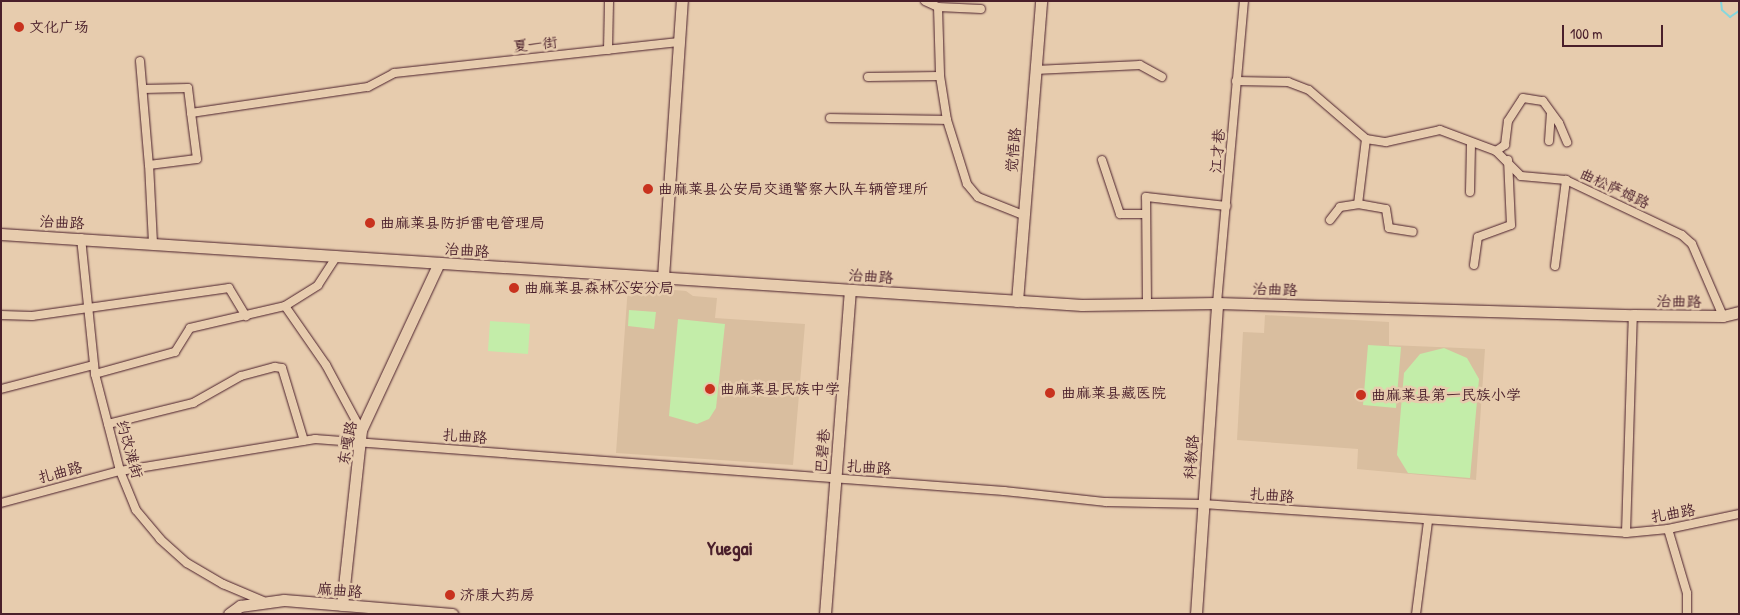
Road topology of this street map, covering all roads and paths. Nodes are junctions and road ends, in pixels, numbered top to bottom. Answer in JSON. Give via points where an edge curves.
{"nodes":[{"id":1,"x":609,"y":1,"type":"edge"},
{"id":2,"x":682,"y":1,"type":"edge"},
{"id":3,"x":925,"y":1,"type":"edge"},
{"id":4,"x":1041,"y":1,"type":"edge"},
{"id":5,"x":1244,"y":1,"type":"edge"},
{"id":6,"x":938,"y":7,"type":"junction"},
{"id":7,"x":981,"y":9,"type":"dead end"},
{"id":8,"x":679,"y":42,"type":"junction"},
{"id":9,"x":608,"y":50,"type":"junction"},
{"id":10,"x":140,"y":60,"type":"dead end"},
{"id":11,"x":1035,"y":70,"type":"junction"},
{"id":12,"x":940,"y":76,"type":"junction"},
{"id":13,"x":868,"y":77,"type":"dead end"},
{"id":14,"x":1162,"y":77,"type":"dead end"},
{"id":15,"x":1236,"y":80,"type":"junction"},
{"id":16,"x":143,"y":89,"type":"junction"},
{"id":17,"x":190,"y":113,"type":"junction"},
{"id":18,"x":1551,"y":114,"type":"dead end"},
{"id":19,"x":830,"y":118,"type":"dead end"},
{"id":20,"x":947,"y":120,"type":"junction"},
{"id":21,"x":1366,"y":139,"type":"junction"},
{"id":22,"x":1549,"y":140,"type":"dead end"},
{"id":23,"x":1567,"y":142,"type":"dead end"},
{"id":24,"x":1471,"y":143,"type":"dead end"},
{"id":25,"x":1496,"y":151,"type":"junction"},
{"id":26,"x":1102,"y":160,"type":"dead end"},
{"id":27,"x":1508,"y":160,"type":"junction"},
{"id":28,"x":149,"y":165,"type":"junction"},
{"id":29,"x":1566,"y":180,"type":"junction"},
{"id":30,"x":1470,"y":192,"type":"dead end"},
{"id":31,"x":1358,"y":204,"type":"junction"},
{"id":32,"x":1226,"y":206,"type":"junction"},
{"id":33,"x":1146,"y":214,"type":"junction"},
{"id":34,"x":1023,"y":215,"type":"junction"},
{"id":35,"x":1330,"y":220,"type":"dead end"},
{"id":36,"x":1413,"y":232,"type":"dead end"},
{"id":37,"x":1,"y":234,"type":"edge"},
{"id":38,"x":81,"y":238,"type":"junction"},
{"id":39,"x":153,"y":243,"type":"junction"},
{"id":40,"x":337,"y":256,"type":"junction"},
{"id":41,"x":439,"y":263,"type":"junction"},
{"id":42,"x":1474,"y":265,"type":"dead end"},
{"id":43,"x":1555,"y":266,"type":"dead end"},
{"id":44,"x":662,"y":277,"type":"junction"},
{"id":45,"x":850,"y":290,"type":"junction"},
{"id":46,"x":1017,"y":301,"type":"junction"},
{"id":47,"x":1217,"y":303,"type":"junction"},
{"id":48,"x":1147,"y":305,"type":"junction"},
{"id":49,"x":285,"y":306,"type":"junction"},
{"id":50,"x":85,"y":307,"type":"junction"},
{"id":51,"x":1739,"y":312,"type":"edge"},
{"id":52,"x":1,"y":315,"type":"edge"},
{"id":53,"x":1633,"y":315,"type":"junction"},
{"id":54,"x":246,"y":316,"type":"junction"},
{"id":55,"x":1723,"y":316,"type":"junction"},
{"id":56,"x":94,"y":365,"type":"junction"},
{"id":57,"x":95,"y":374,"type":"junction"},
{"id":58,"x":1,"y":389,"type":"edge"},
{"id":59,"x":108,"y":424,"type":"junction"},
{"id":60,"x":360,"y":436,"type":"junction"},
{"id":61,"x":304,"y":441,"type":"junction"},
{"id":62,"x":120,"y":472,"type":"junction"},
{"id":63,"x":834,"y":478,"type":"junction"},
{"id":64,"x":1,"y":503,"type":"edge"},
{"id":65,"x":1203,"y":504,"type":"junction"},
{"id":66,"x":1739,"y":514,"type":"edge"},
{"id":67,"x":1428,"y":521,"type":"junction"},
{"id":68,"x":1668,"y":529,"type":"junction"},
{"id":69,"x":1626,"y":533,"type":"junction"},
{"id":70,"x":263,"y":600,"type":"junction"},
{"id":71,"x":342,"y":609,"type":"edge"},
{"id":72,"x":229,"y":614,"type":"edge"},
{"id":73,"x":452,"y":614,"type":"edge"},
{"id":74,"x":825,"y":614,"type":"edge"},
{"id":75,"x":1196,"y":614,"type":"edge"},
{"id":76,"x":1416,"y":614,"type":"edge"},
{"id":77,"x":1687,"y":614,"type":"edge"}],
"edges":[{"from":1,"to":9,"type":"street"},
{"from":2,"to":8,"type":"main road"},
{"from":3,"to":6,"type":"street"},
{"from":4,"to":11,"type":"main road","name":"觉悟路"},
{"from":5,"to":15,"type":"street","name":"江才巷"},
{"from":6,"to":7,"type":"street"},
{"from":6,"to":12,"type":"street"},
{"from":8,"to":9,"type":"street","name":"夏一街"},
{"from":8,"to":44,"type":"main road"},
{"from":9,"to":17,"type":"street","name":"夏一街","via":[[394,73],[368,87]]},
{"from":10,"to":16,"type":"street"},
{"from":11,"to":14,"type":"street","via":[[1140,65]]},
{"from":11,"to":34,"type":"main road","name":"觉悟路"},
{"from":12,"to":13,"type":"street"},
{"from":12,"to":20,"type":"street"},
{"from":15,"to":21,"type":"street","via":[[1288,82],[1309,90]]},
{"from":15,"to":32,"type":"street","name":"江才巷"},
{"from":16,"to":17,"type":"street","via":[[188,88]]},
{"from":16,"to":28,"type":"street"},
{"from":17,"to":28,"type":"street","via":[[197,159]]},
{"from":18,"to":22,"type":"street"},
{"from":19,"to":20,"type":"street"},
{"from":20,"to":34,"type":"street","via":[[967,184],[978,197]]},
{"from":21,"to":25,"type":"street","name":"曲松萨姆路","via":[[1386,142],[1440,130]]},
{"from":21,"to":31,"type":"street"},
{"from":23,"to":25,"type":"street","via":[[1559,123],[1543,101],[1522,98],[1508,121],[1505,146]]},
{"from":24,"to":30,"type":"street"},
{"from":25,"to":27,"type":"street","name":"曲松萨姆路"},
{"from":26,"to":33,"type":"street","via":[[1120,214]]},
{"from":27,"to":29,"type":"street","name":"曲松萨姆路","via":[[1521,176]]},
{"from":27,"to":42,"type":"street","via":[[1511,225],[1478,237]]},
{"from":28,"to":39,"type":"street"},
{"from":29,"to":43,"type":"street"},
{"from":29,"to":55,"type":"street","name":"曲松萨姆路","via":[[1682,235],[1692,244]]},
{"from":31,"to":35,"type":"street","via":[[1340,207]]},
{"from":31,"to":36,"type":"street","via":[[1386,210],[1389,228]]},
{"from":32,"to":33,"type":"street","via":[[1146,197]]},
{"from":32,"to":47,"type":"street","name":"江才巷"},
{"from":33,"to":48,"type":"street"},
{"from":34,"to":46,"type":"main road","name":"觉悟路"},
{"from":37,"to":38,"type":"main road","name":"治曲路"},
{"from":38,"to":39,"type":"main road","name":"治曲路"},
{"from":38,"to":50,"type":"street","name":"约改滩街"},
{"from":39,"to":40,"type":"main road","name":"治曲路"},
{"from":40,"to":41,"type":"main road","name":"治曲路"},
{"from":40,"to":49,"type":"street","via":[[318,285]]},
{"from":41,"to":44,"type":"main road","name":"治曲路"},
{"from":41,"to":60,"type":"main road","name":"东嘎路"},
{"from":44,"to":45,"type":"main road","name":"治曲路"},
{"from":45,"to":46,"type":"main road","name":"治曲路"},
{"from":45,"to":63,"type":"main road","name":"巴碧巷"},
{"from":46,"to":48,"type":"main road","name":"治曲路","via":[[1082,306]]},
{"from":47,"to":48,"type":"main road","name":"治曲路"},
{"from":47,"to":53,"type":"main road","name":"治曲路"},
{"from":47,"to":65,"type":"main road","name":"科教路"},
{"from":49,"to":54,"type":"street"},
{"from":49,"to":60,"type":"street","via":[[326,364]]},
{"from":50,"to":52,"type":"street","via":[[32,316]]},
{"from":50,"to":54,"type":"street","via":[[229,288]]},
{"from":50,"to":56,"type":"street","name":"约改滩街"},
{"from":51,"to":55,"type":"main road","name":"治曲路"},
{"from":53,"to":55,"type":"main road","name":"治曲路"},
{"from":53,"to":69,"type":"street"},
{"from":54,"to":57,"type":"street","via":[[190,328],[175,352]]},
{"from":56,"to":57,"type":"street","name":"约改滩街"},
{"from":56,"to":58,"type":"street"},
{"from":57,"to":59,"type":"street","name":"约改滩街"},
{"from":59,"to":61,"type":"street","via":[[193,404],[241,376],[275,367],[282,368]]},
{"from":59,"to":62,"type":"street","name":"约改滩街"},
{"from":60,"to":61,"type":"street","name":"扎曲路"},
{"from":60,"to":63,"type":"street","name":"扎曲路"},
{"from":60,"to":71,"type":"main road","name":"东嘎路"},
{"from":61,"to":62,"type":"street","name":"扎曲路"},
{"from":62,"to":64,"type":"street","name":"扎曲路"},
{"from":62,"to":70,"type":"street","name":"约改滩街","via":[[136,510],[160,539],[187,563],[223,584]]},
{"from":63,"to":65,"type":"street","name":"扎曲路","via":[[1106,502]]},
{"from":63,"to":74,"type":"main road","name":"巴碧巷"},
{"from":65,"to":67,"type":"street","name":"扎曲路"},
{"from":65,"to":75,"type":"main road","name":"科教路"},
{"from":66,"to":68,"type":"street","name":"扎曲路"},
{"from":67,"to":69,"type":"street","name":"扎曲路"},
{"from":67,"to":76,"type":"street"},
{"from":68,"to":69,"type":"street","name":"扎曲路"},
{"from":68,"to":77,"type":"street","via":[[1687,593]]},
{"from":70,"to":71,"type":"main road","name":"麻曲路"},
{"from":70,"to":72,"type":"main road","name":"麻曲路","via":[[240,606]]},
{"from":71,"to":73,"type":"main road","name":"麻曲路"}]}
